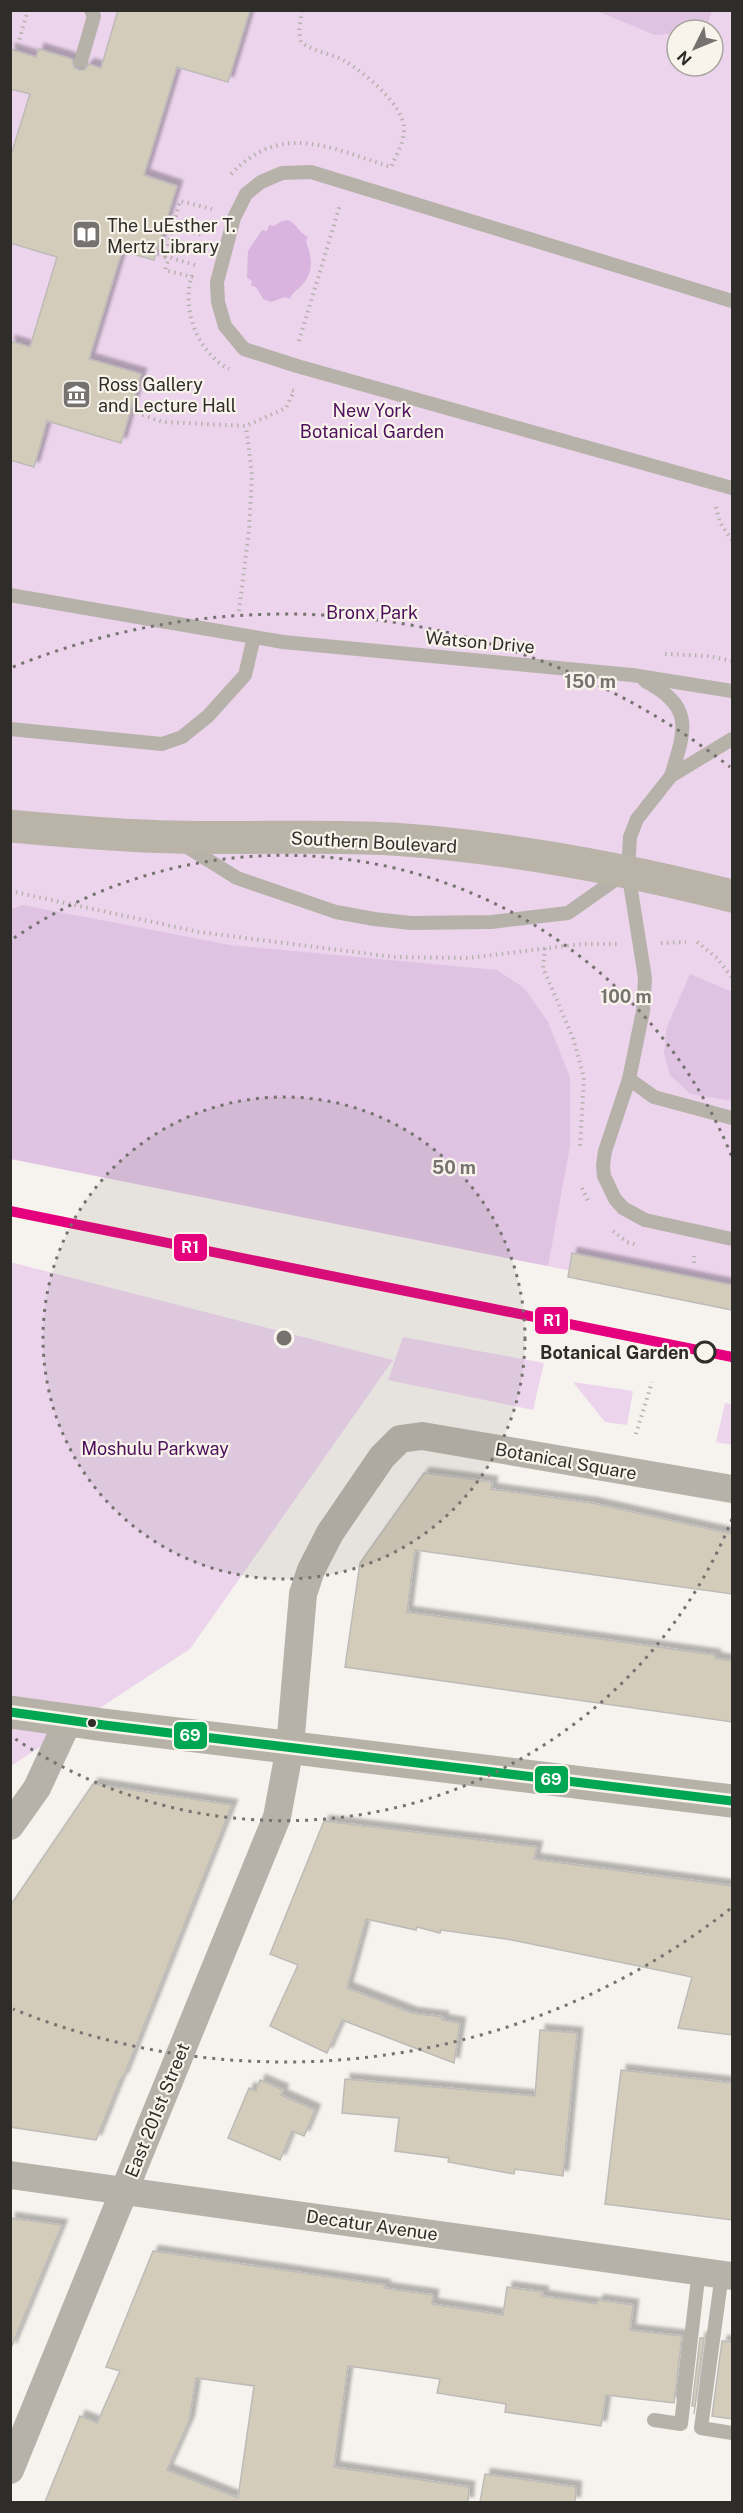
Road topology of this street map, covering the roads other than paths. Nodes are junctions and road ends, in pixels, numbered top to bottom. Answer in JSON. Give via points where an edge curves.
{"nodes":[{"id":1,"x":92,"y":10,"type":"edge"},
{"id":2,"x":81,"y":61,"type":"dead end"},
{"id":3,"x":732,"y":301,"type":"edge"},
{"id":4,"x":732,"y":488,"type":"edge"},
{"id":5,"x":10,"y":595,"type":"edge"},
{"id":6,"x":254,"y":637,"type":"junction"},
{"id":7,"x":632,"y":675,"type":"junction"},
{"id":8,"x":732,"y":691,"type":"edge"},
{"id":9,"x":10,"y":729,"type":"edge"},
{"id":10,"x":732,"y":739,"type":"edge"},
{"id":11,"x":671,"y":776,"type":"junction"},
{"id":12,"x":10,"y":826,"type":"edge"},
{"id":13,"x":172,"y":837,"type":"junction"},
{"id":14,"x":628,"y":871,"type":"junction"},
{"id":15,"x":732,"y":896,"type":"edge"},
{"id":16,"x":629,"y":1079,"type":"junction"},
{"id":17,"x":732,"y":1118,"type":"edge"},
{"id":18,"x":732,"y":1239,"type":"edge"},
{"id":19,"x":400,"y":1439,"type":"joint"},
{"id":20,"x":732,"y":1489,"type":"edge"},
{"id":21,"x":10,"y":1712,"type":"edge"},
{"id":22,"x":68,"y":1721,"type":"junction"},
{"id":23,"x":290,"y":1747,"type":"junction"},
{"id":24,"x":732,"y":1801,"type":"edge"},
{"id":25,"x":10,"y":1826,"type":"edge"},
{"id":26,"x":10,"y":2175,"type":"edge"},
{"id":27,"x":124,"y":2190,"type":"junction"},
{"id":28,"x":718,"y":2273,"type":"edge"},
{"id":29,"x":654,"y":2420,"type":"dead end"},
{"id":30,"x":732,"y":2433,"type":"edge"},
{"id":31,"x":10,"y":2470,"type":"edge"}],
"edges":[{"from":1,"to":2,"type":"lane","via":[[94,16]]},
{"from":3,"to":4,"type":"lane","via":[[311,172],[282,173],[246,194],[234,218],[217,282],[225,326],[244,349]]},
{"from":5,"to":6,"type":"lane","name":"Watson Drive"},
{"from":6,"to":7,"type":"lane","name":"Watson Drive"},
{"from":6,"to":9,"type":"lane","via":[[245,675],[208,716],[182,737],[162,744]]},
{"from":7,"to":8,"type":"lane","name":"Watson Drive"},
{"from":7,"to":11,"type":"lane","via":[[664,691],[684,721]]},
{"from":10,"to":11,"type":"lane"},
{"from":11,"to":14,"type":"lane","via":[[637,819],[630,837]]},
{"from":12,"to":13,"type":"main road","name":"Southern Boulevard"},
{"from":13,"to":14,"type":"main road","name":"Southern Boulevard","via":[[392,839],[545,856]]},
{"from":13,"to":14,"type":"lane","via":[[237,878],[336,912],[411,923],[492,922],[568,913]]},
{"from":14,"to":15,"type":"main road","name":"Southern Boulevard"},
{"from":14,"to":16,"type":"lane","via":[[645,978],[643,1011]]},
{"from":16,"to":17,"type":"lane","via":[[654,1097]]},
{"from":16,"to":18,"type":"lane","via":[[605,1151],[604,1176],[615,1199],[645,1220]]},
{"from":19,"to":20,"type":"street","name":"Botanical Square","via":[[422,1436]]},
{"from":19,"to":23,"type":"street","name":"East 201st Street","via":[[382,1457],[330,1533],[311,1570],[303,1594]]},
{"from":21,"to":22,"type":"main road"},
{"from":22,"to":23,"type":"main road"},
{"from":22,"to":25,"type":"street","via":[[37,1788]]},
{"from":23,"to":24,"type":"main road"},
{"from":23,"to":27,"type":"street","name":"East 201st Street","via":[[277,1817]]},
{"from":26,"to":27,"type":"street","name":"Decatur Avenue"},
{"from":27,"to":28,"type":"street","name":"Decatur Avenue"},
{"from":27,"to":31,"type":"street","name":"East 201st Street"},
{"from":28,"to":29,"type":"lane","via":[[681,2424]]},
{"from":28,"to":30,"type":"lane","via":[[701,2428]]}]}
